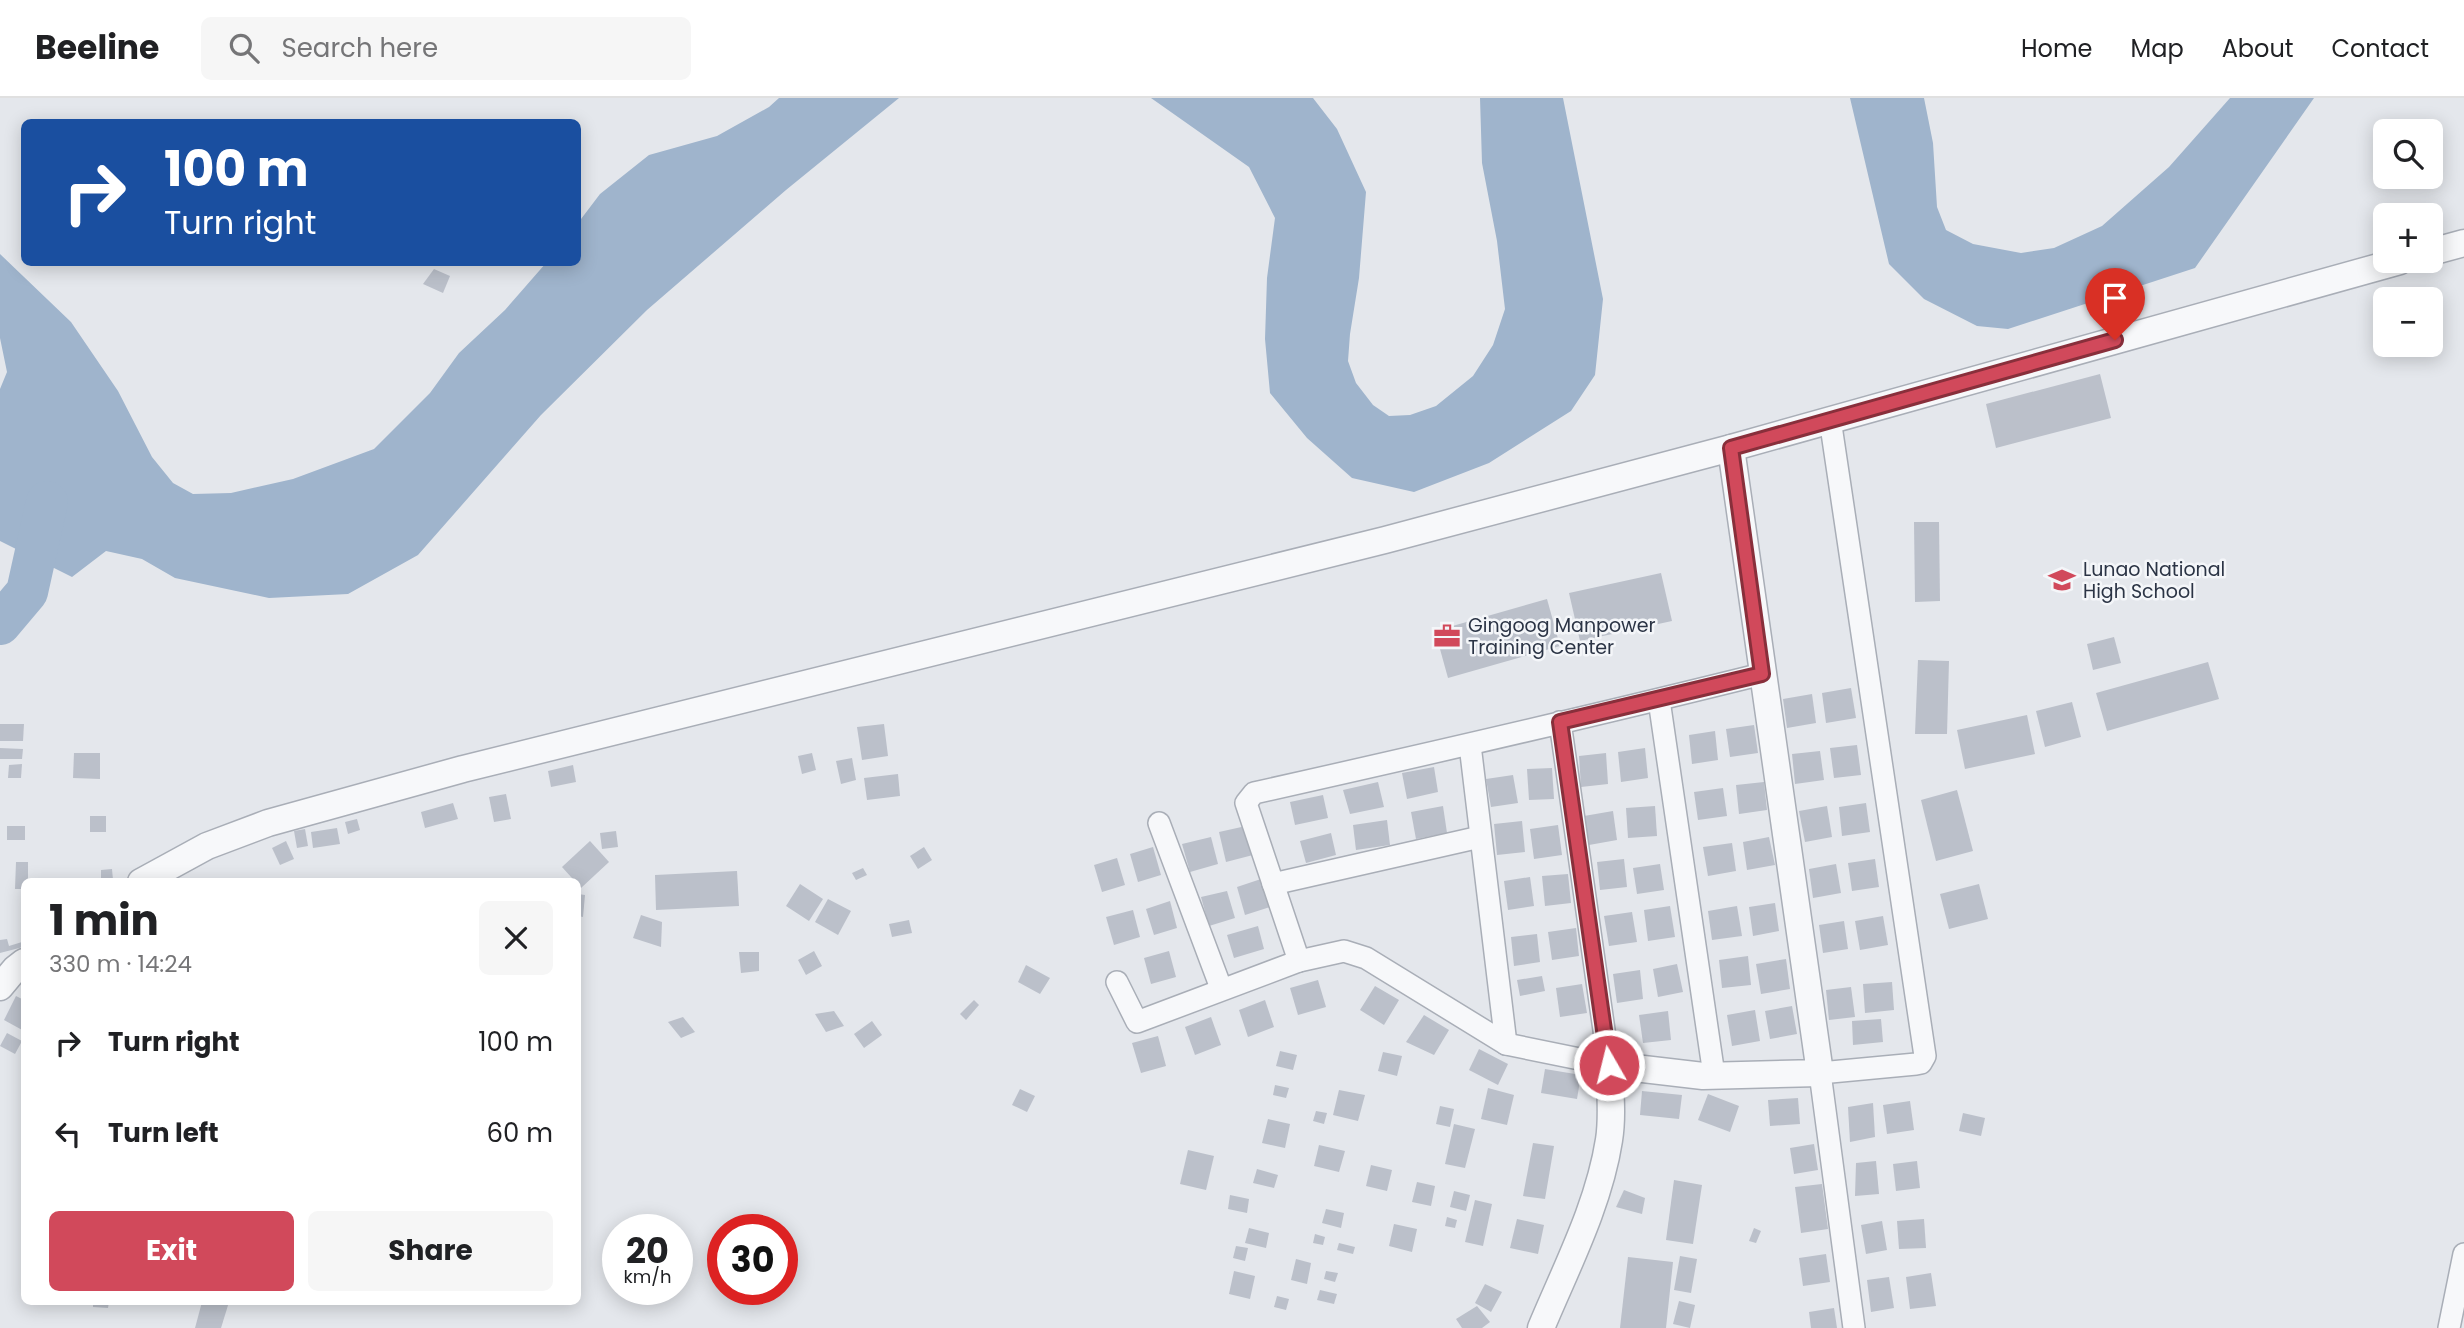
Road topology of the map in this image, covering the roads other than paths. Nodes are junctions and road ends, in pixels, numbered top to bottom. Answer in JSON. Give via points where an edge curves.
{"nodes":[{"id":1,"x":2464,"y":243,"type":"edge"},
{"id":2,"x":2443,"y":249,"type":"edge"},
{"id":3,"x":2373,"y":268,"type":"edge"},
{"id":4,"x":1830,"y":419,"type":"junction"},
{"id":5,"x":1731,"y":448,"type":"junction"},
{"id":6,"x":1762,"y":674,"type":"junction"},
{"id":7,"x":1659,"y":699,"type":"junction"},
{"id":8,"x":1560,"y":722,"type":"junction"},
{"id":9,"x":1470,"y":745,"type":"junction"},
{"id":10,"x":1159,"y":823,"type":"dead end"},
{"id":11,"x":1480,"y":837,"type":"junction"},
{"id":12,"x":148,"y":878,"type":"edge"},
{"id":13,"x":1273,"y":884,"type":"junction"},
{"id":14,"x":1298,"y":961,"type":"junction"},
{"id":15,"x":1117,"y":982,"type":"dead end"},
{"id":16,"x":1221,"y":988,"type":"junction"},
{"id":17,"x":1506,"y":1044,"type":"junction"},
{"id":18,"x":1609,"y":1065,"type":"junction"},
{"id":19,"x":1820,"y":1073,"type":"junction"},
{"id":20,"x":1714,"y":1075,"type":"junction"},
{"id":21,"x":2464,"y":1254,"type":"edge"},
{"id":22,"x":1541,"y":1328,"type":"edge"},
{"id":23,"x":1854,"y":1328,"type":"edge"},
{"id":24,"x":2449,"y":1328,"type":"edge"}],
"edges":[{"from":1,"to":2,"type":"street"},
{"from":3,"to":4,"type":"street"},
{"from":4,"to":5,"type":"street"},
{"from":4,"to":19,"type":"street","via":[[1925,1056],[1916,1064]]},
{"from":5,"to":6,"type":"street"},
{"from":5,"to":12,"type":"street","via":[[1385,540],[463,769],[268,823],[207,846]]},
{"from":6,"to":7,"type":"street"},
{"from":6,"to":19,"type":"street"},
{"from":7,"to":8,"type":"street"},
{"from":7,"to":20,"type":"street"},
{"from":8,"to":9,"type":"street"},
{"from":8,"to":18,"type":"street"},
{"from":9,"to":11,"type":"street"},
{"from":9,"to":13,"type":"street","via":[[1254,793],[1246,803]]},
{"from":10,"to":16,"type":"street"},
{"from":11,"to":13,"type":"street"},
{"from":11,"to":17,"type":"street"},
{"from":13,"to":14,"type":"street"},
{"from":14,"to":16,"type":"street"},
{"from":14,"to":17,"type":"street","via":[[1344,951],[1360,955]]},
{"from":15,"to":16,"type":"street","via":[[1137,1022]]},
{"from":17,"to":18,"type":"street"},
{"from":18,"to":20,"type":"street"},
{"from":18,"to":22,"type":"street","via":[[1612,1118],[1599,1185]]},
{"from":19,"to":20,"type":"street"},
{"from":19,"to":23,"type":"street"},
{"from":21,"to":24,"type":"street"}]}
